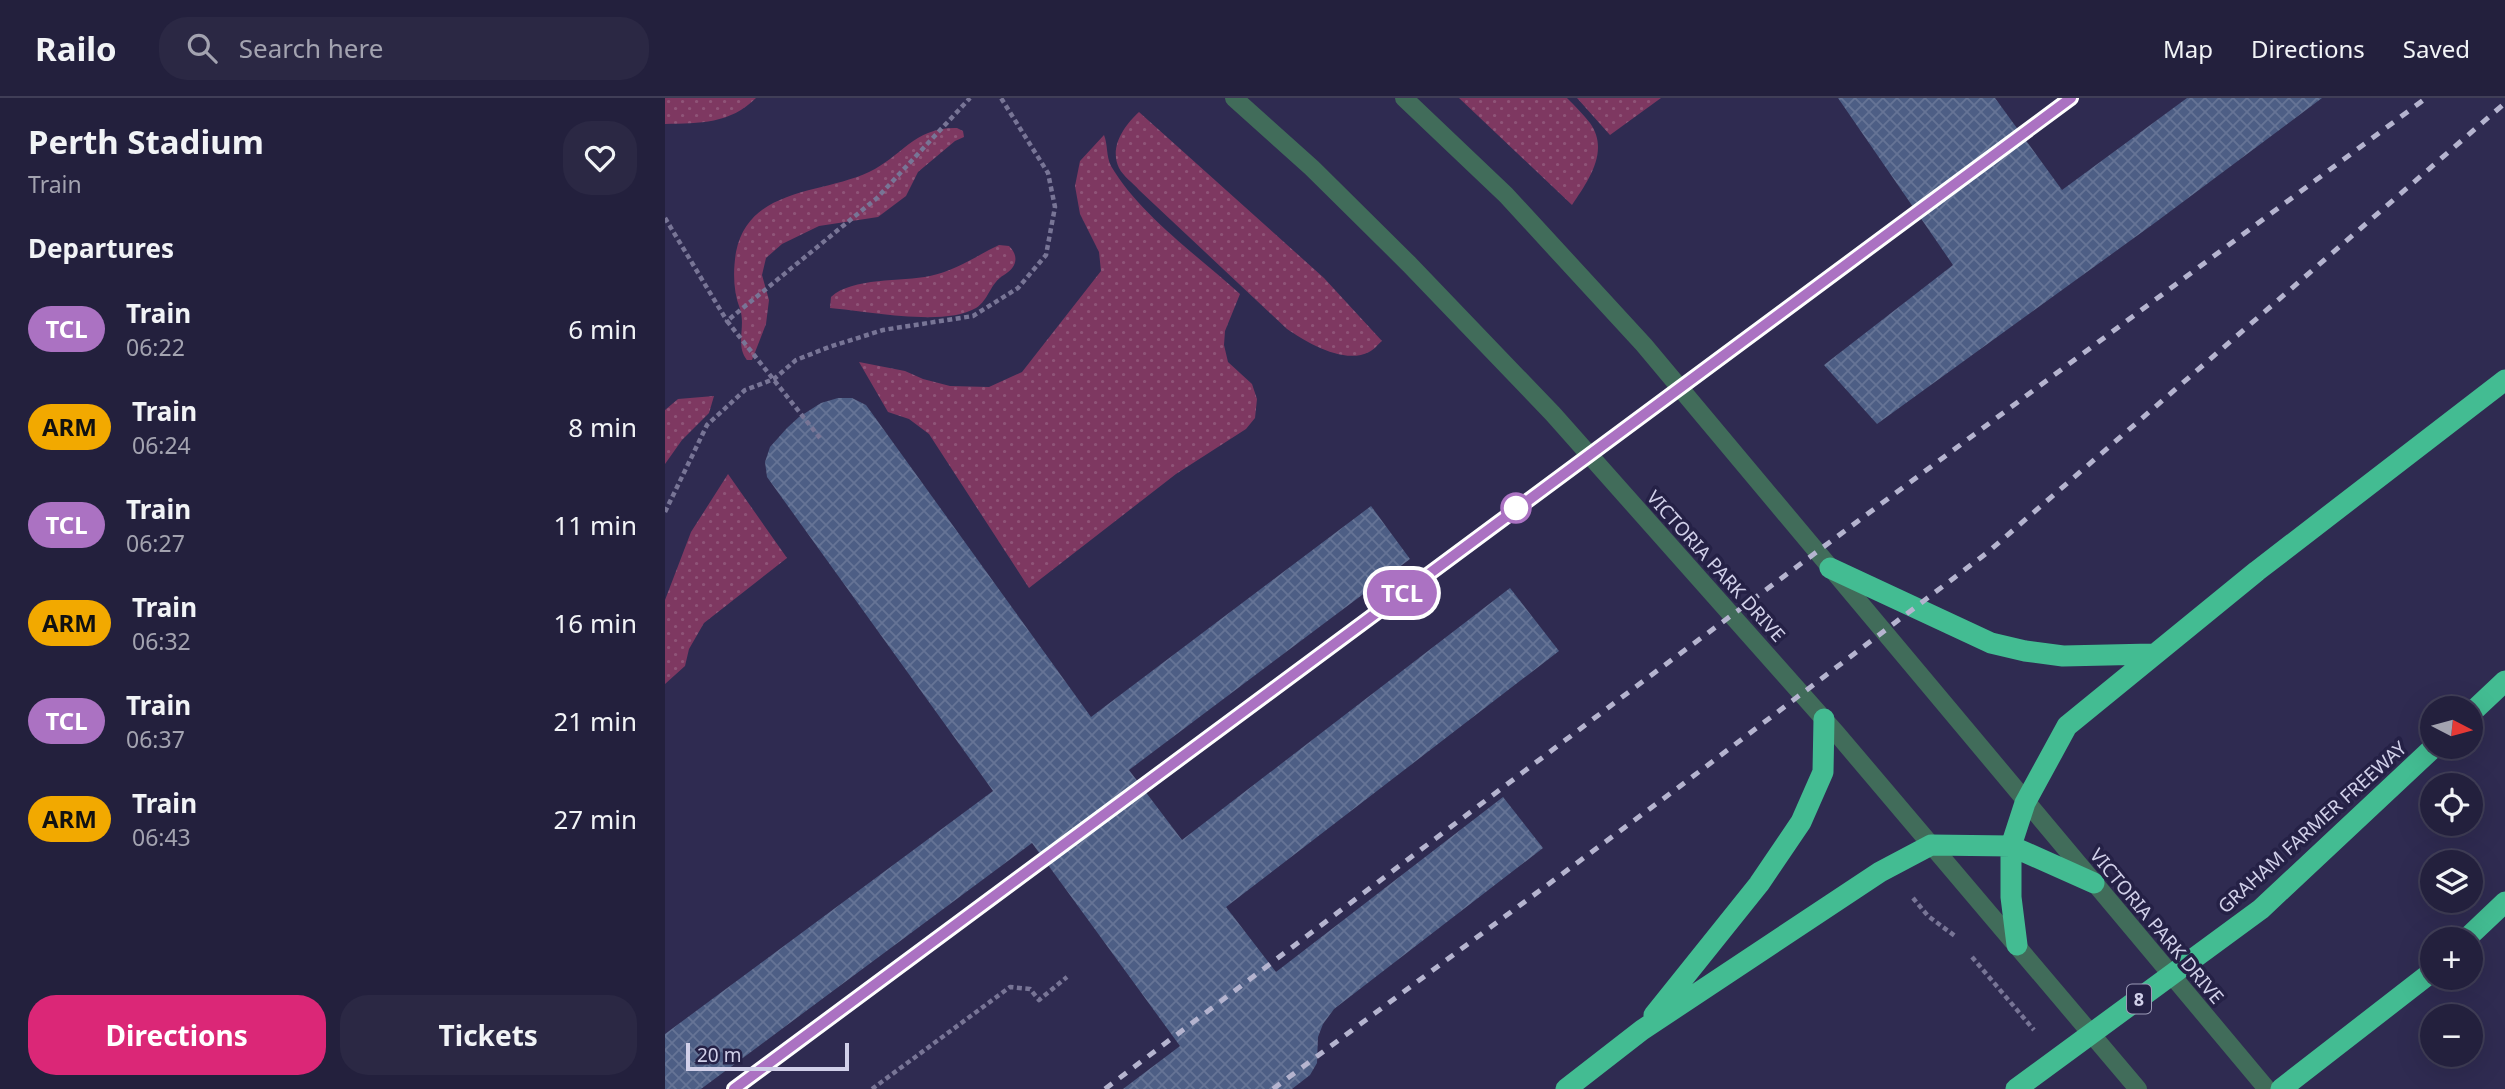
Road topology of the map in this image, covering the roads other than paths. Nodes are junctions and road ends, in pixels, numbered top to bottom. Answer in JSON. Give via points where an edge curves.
{"nodes":[{"id":1,"x":1234,"y":98,"type":"edge"},
{"id":2,"x":1404,"y":98,"type":"edge"},
{"id":3,"x":2505,"y":380,"type":"edge"},
{"id":4,"x":1830,"y":568,"type":"junction"},
{"id":5,"x":2152,"y":654,"type":"junction"},
{"id":6,"x":2505,"y":681,"type":"edge"},
{"id":7,"x":2483,"y":702,"type":"edge"},
{"id":8,"x":1828,"y":734,"type":"junction"},
{"id":9,"x":2420,"y":760,"type":"edge"},
{"id":10,"x":2025,"y":803,"type":"junction"},
{"id":11,"x":1931,"y":845,"type":"junction"},
{"id":12,"x":2011,"y":846,"type":"junction"},
{"id":13,"x":2094,"y":883,"type":"junction"},
{"id":14,"x":2505,"y":902,"type":"edge"},
{"id":15,"x":2479,"y":927,"type":"edge"},
{"id":16,"x":2017,"y":945,"type":"junction"},
{"id":17,"x":2420,"y":981,"type":"edge"},
{"id":18,"x":1642,"y":1030,"type":"junction"},
{"id":19,"x":1566,"y":1089,"type":"edge"},
{"id":20,"x":2016,"y":1089,"type":"edge"},
{"id":21,"x":2138,"y":1089,"type":"edge"},
{"id":22,"x":2266,"y":1089,"type":"edge"},
{"id":23,"x":2281,"y":1089,"type":"edge"}],
"edges":[{"from":1,"to":8,"type":"street","name":"VICTORIA PARK DRIVE","via":[[1409,264],[1553,414]]},
{"from":2,"to":4,"type":"street","name":"VICTORIA PARK DRIVE","via":[[1506,195],[1643,345]]},
{"from":3,"to":5,"type":"highway"},
{"from":4,"to":5,"type":"highway","via":[[1991,643],[2063,656]]},
{"from":4,"to":10,"type":"street","name":"VICTORIA PARK DRIVE"},
{"from":5,"to":10,"type":"highway","via":[[2067,726]]},
{"from":6,"to":7,"type":"highway"},
{"from":8,"to":11,"type":"street","name":"VICTORIA PARK DRIVE"},
{"from":8,"to":18,"type":"highway","via":[[1823,772],[1801,822],[1759,884]]},
{"from":9,"to":20,"type":"highway","name":"GRAHAM FARMER FREEWAY","number":"8","via":[[2261,909]]},
{"from":10,"to":12,"type":"highway"},
{"from":10,"to":13,"type":"street","name":"VICTORIA PARK DRIVE"},
{"from":11,"to":12,"type":"highway"},
{"from":11,"to":16,"type":"street","name":"VICTORIA PARK DRIVE"},
{"from":11,"to":18,"type":"highway","via":[[1880,872]]},
{"from":12,"to":13,"type":"highway"},
{"from":12,"to":16,"type":"highway"},
{"from":13,"to":22,"type":"street","name":"VICTORIA PARK DRIVE"},
{"from":14,"to":15,"type":"highway"},
{"from":16,"to":21,"type":"street","name":"VICTORIA PARK DRIVE"},
{"from":17,"to":23,"type":"highway"},
{"from":18,"to":19,"type":"highway"}]}
